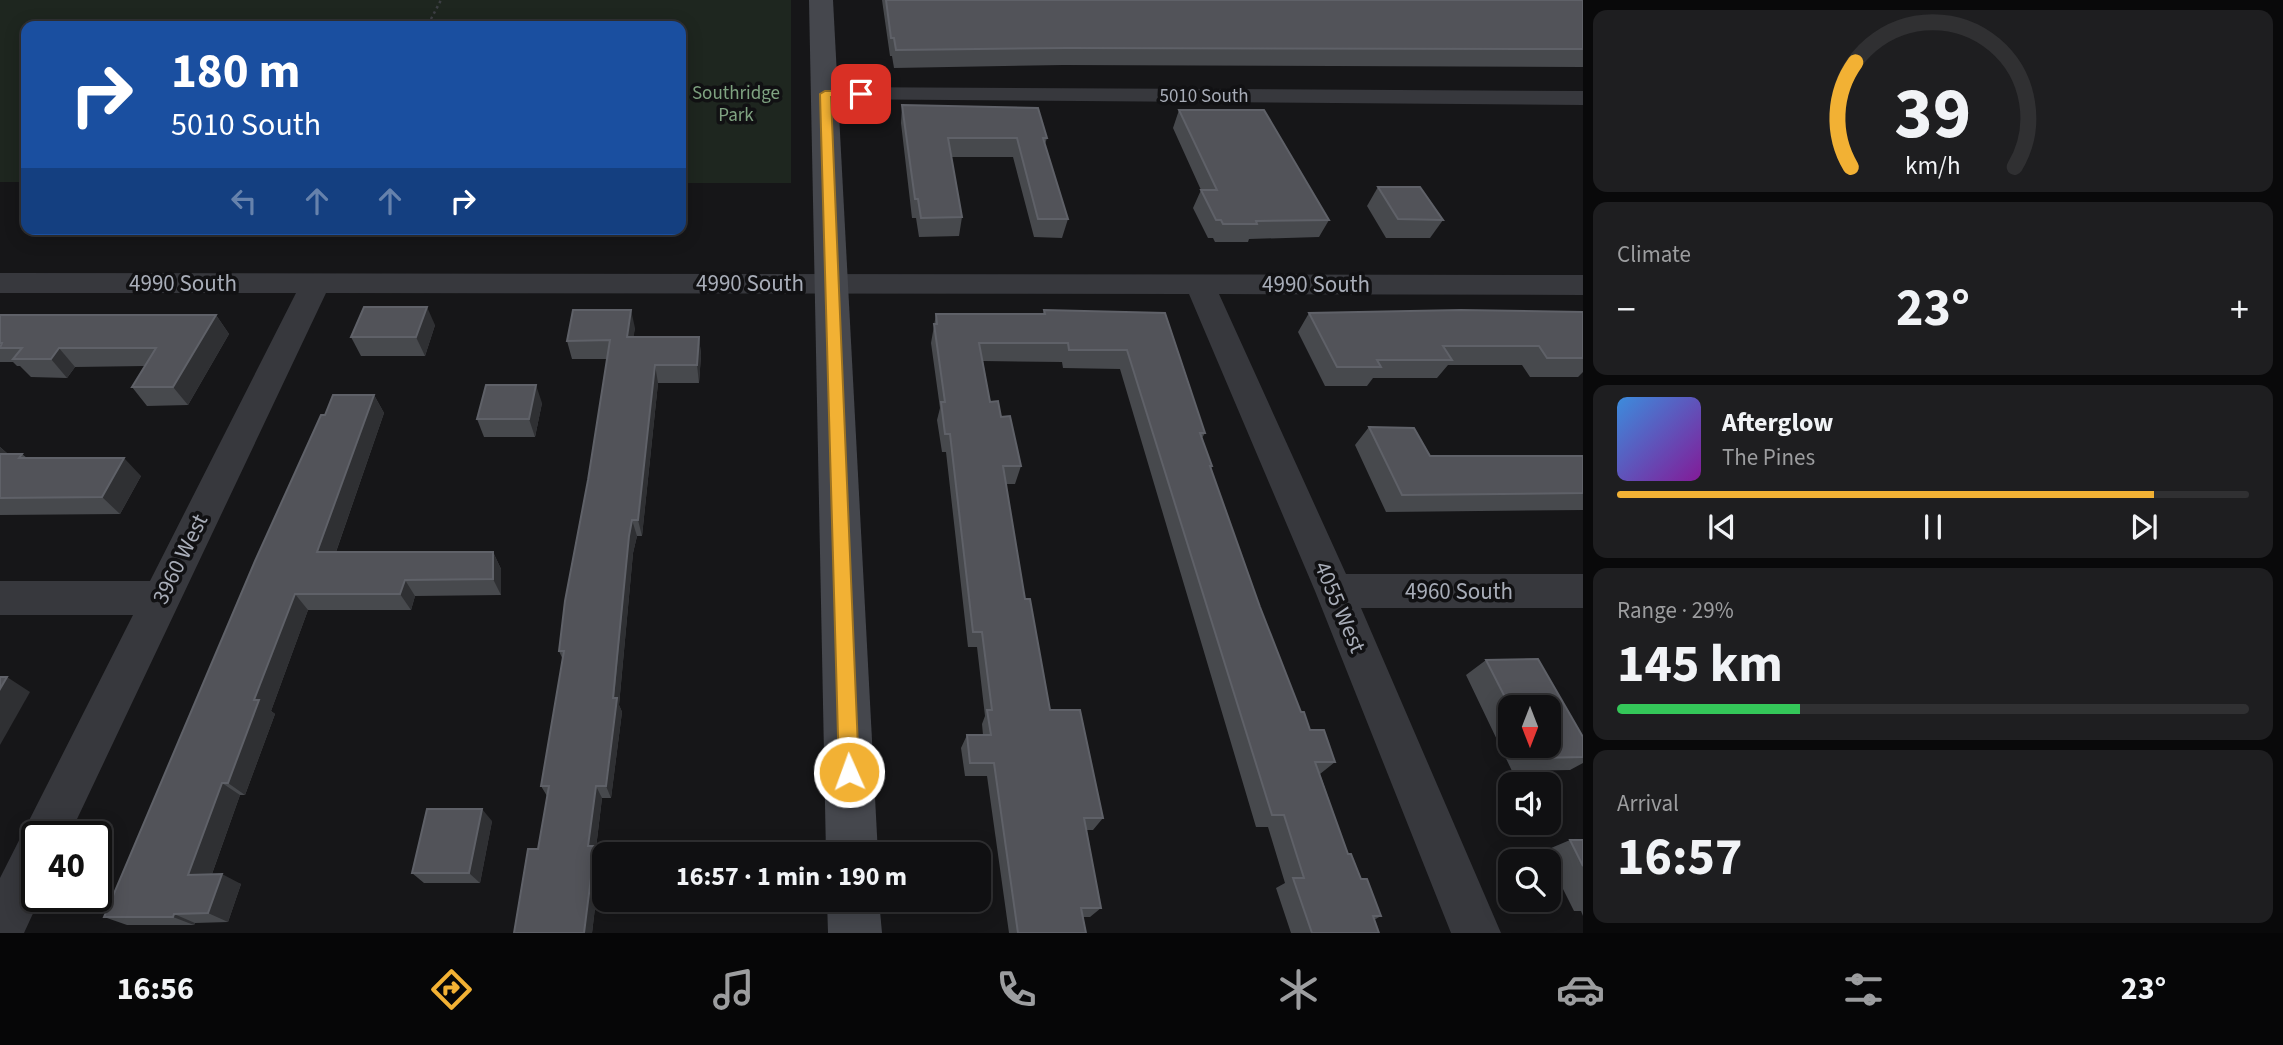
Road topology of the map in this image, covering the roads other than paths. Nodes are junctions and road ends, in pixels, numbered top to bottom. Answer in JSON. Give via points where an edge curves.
{"nodes":[{"id":1,"x":821,"y":0,"type":"edge"},
{"id":2,"x":825,"y":94,"type":"junction"},
{"id":3,"x":1583,"y":98,"type":"edge"},
{"id":4,"x":0,"y":283,"type":"edge"},
{"id":5,"x":316,"y":283,"type":"junction"},
{"id":6,"x":830,"y":283,"type":"junction"},
{"id":7,"x":1199,"y":283,"type":"junction"},
{"id":8,"x":1583,"y":285,"type":"edge"},
{"id":9,"x":1334,"y":591,"type":"junction"},
{"id":10,"x":1583,"y":591,"type":"edge"},
{"id":11,"x":0,"y":598,"type":"edge"},
{"id":12,"x":161,"y":598,"type":"junction"},
{"id":13,"x":52,"y":821,"type":"edge"},
{"id":14,"x":852,"y":842,"type":"edge"},
{"id":15,"x":21,"y":886,"type":"edge"},
{"id":16,"x":854,"y":912,"type":"edge"},
{"id":17,"x":0,"y":929,"type":"edge"},
{"id":18,"x":855,"y":933,"type":"edge"},
{"id":19,"x":1476,"y":933,"type":"edge"}],
"edges":[{"from":1,"to":2,"type":"street"},
{"from":2,"to":3,"type":"street","name":"5010 South"},
{"from":2,"to":6,"type":"street"},
{"from":4,"to":5,"type":"street","name":"4990 South"},
{"from":5,"to":6,"type":"street","name":"4990 South"},
{"from":5,"to":12,"type":"street","name":"3960 West"},
{"from":6,"to":7,"type":"street","name":"4990 South"},
{"from":6,"to":14,"type":"street"},
{"from":7,"to":8,"type":"street","name":"4990 South"},
{"from":7,"to":9,"type":"street","name":"4055 West"},
{"from":9,"to":10,"type":"street","name":"4960 South"},
{"from":9,"to":19,"type":"street","name":"4055 West"},
{"from":11,"to":12,"type":"street"},
{"from":12,"to":13,"type":"street","name":"3960 West"},
{"from":15,"to":17,"type":"street"},
{"from":16,"to":18,"type":"street"}]}
